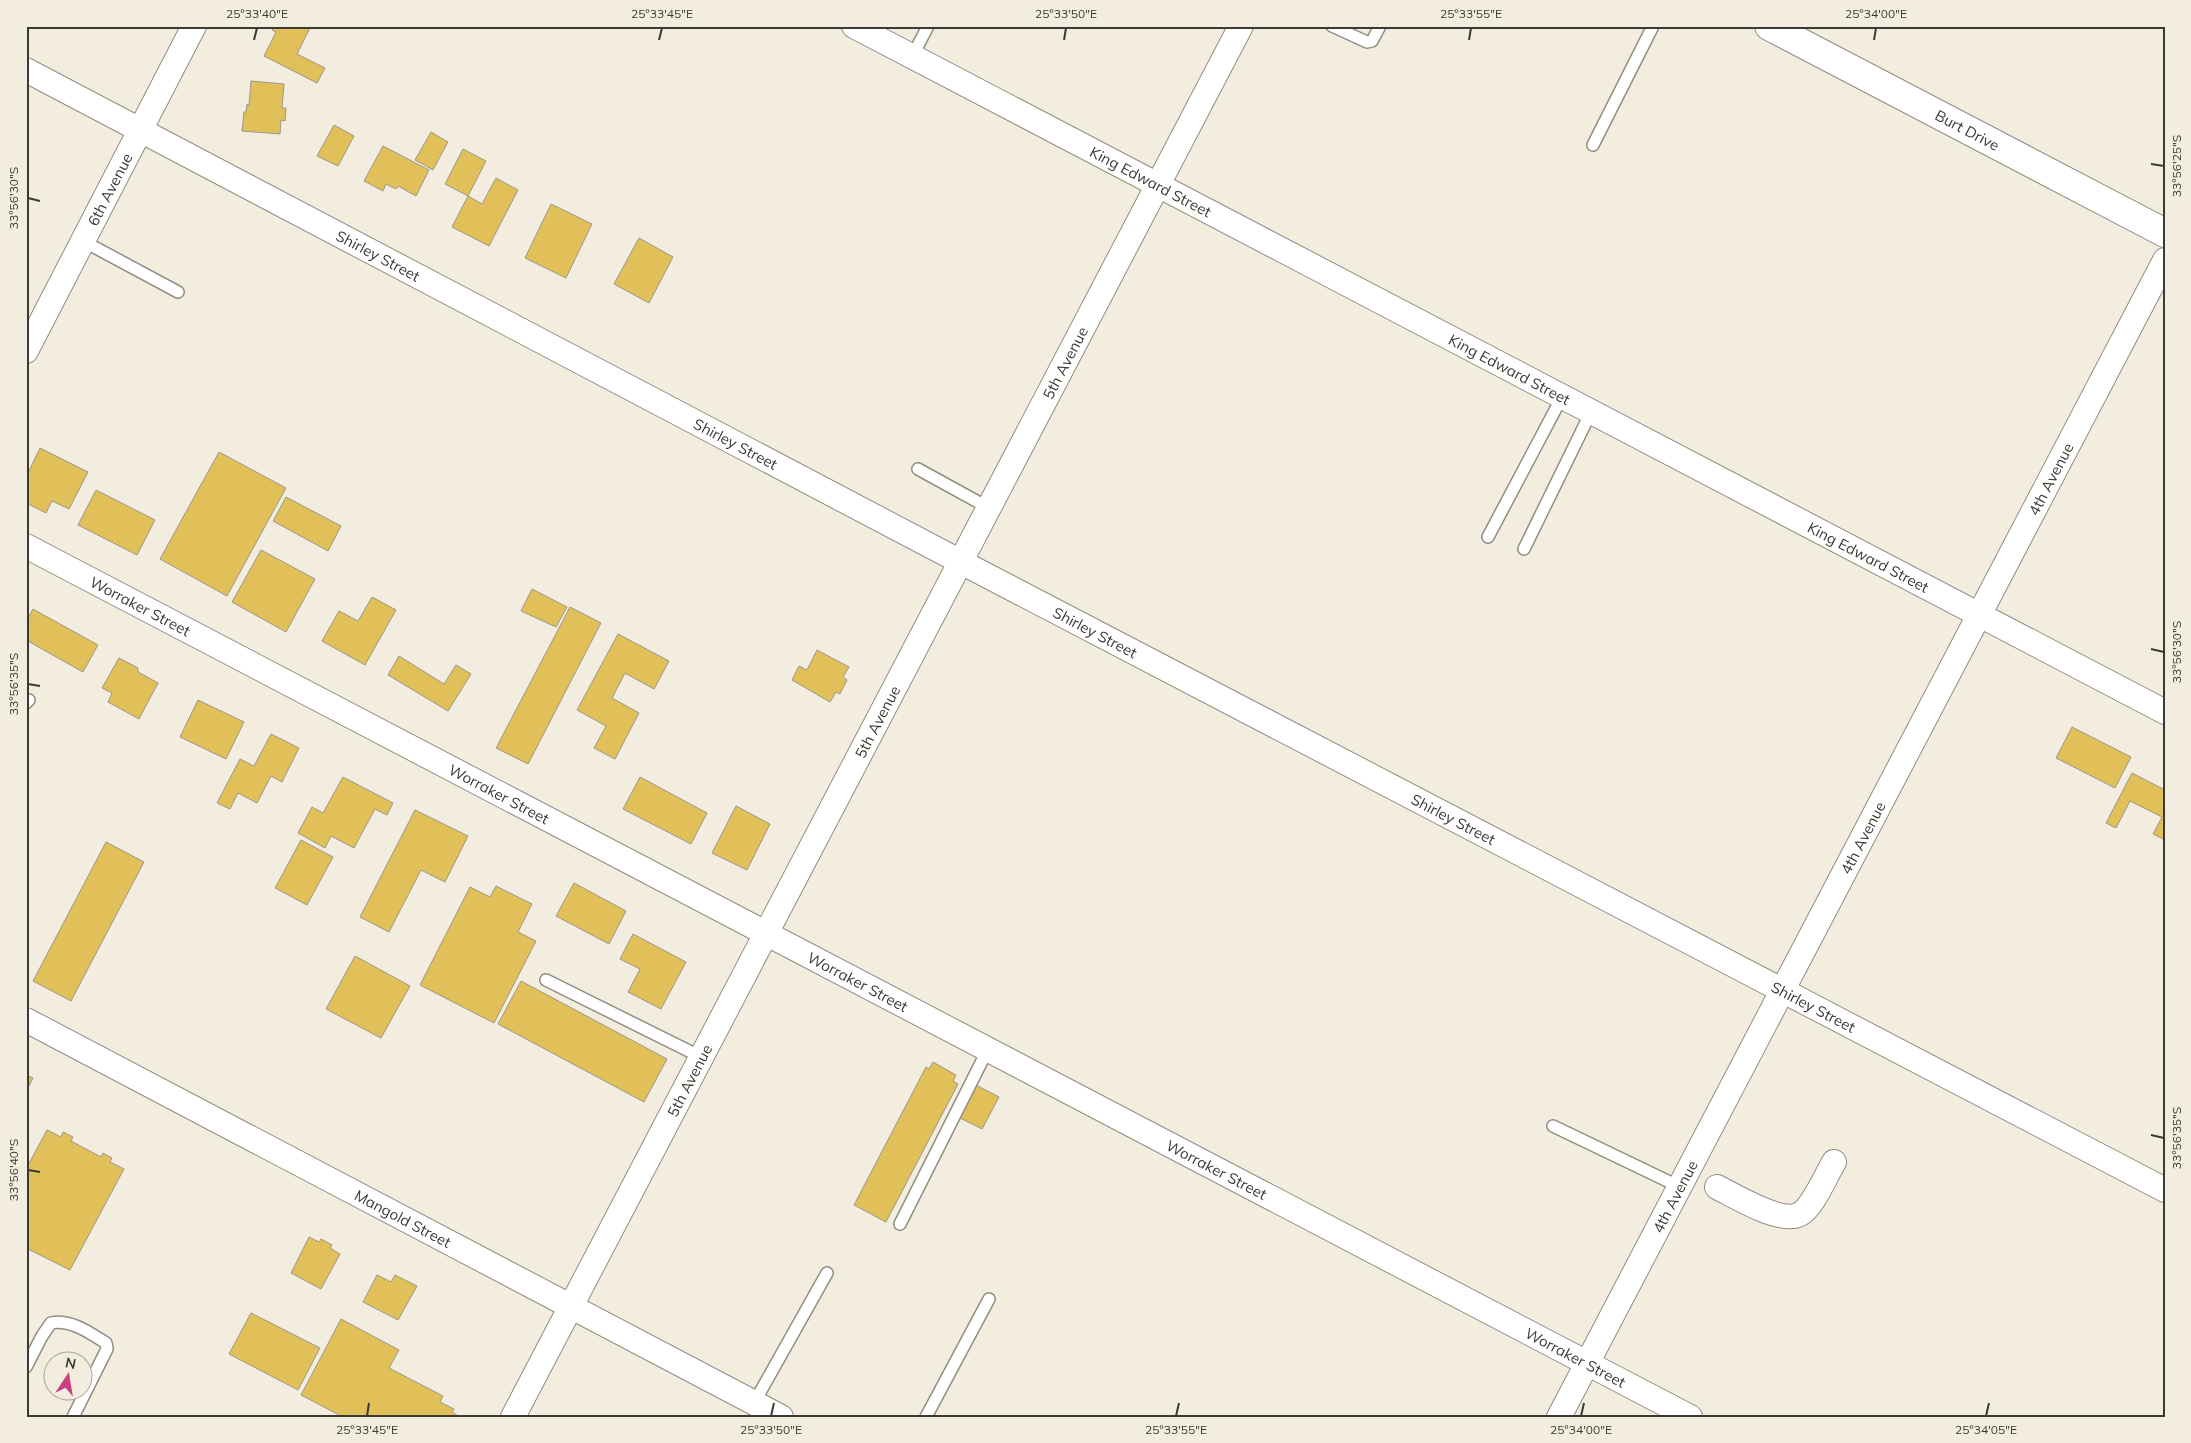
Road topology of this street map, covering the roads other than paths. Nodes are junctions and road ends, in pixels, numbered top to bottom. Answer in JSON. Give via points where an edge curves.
{"nodes":[{"id":1,"x":194,"y":26,"type":"edge"},
{"id":2,"x":854,"y":26,"type":"edge"},
{"id":3,"x":928,"y":26,"type":"edge"},
{"id":4,"x":1241,"y":26,"type":"edge"},
{"id":5,"x":1332,"y":26,"type":"edge"},
{"id":6,"x":1380,"y":26,"type":"edge"},
{"id":7,"x":1653,"y":26,"type":"edge"},
{"id":8,"x":1769,"y":26,"type":"edge"},
{"id":9,"x":912,"y":57,"type":"junction"},
{"id":10,"x":26,"y":70,"type":"edge"},
{"id":11,"x":140,"y":130,"type":"junction"},
{"id":12,"x":1593,"y":145,"type":"dead end"},
{"id":13,"x":1157,"y":186,"type":"junction"},
{"id":14,"x":2165,"y":233,"type":"edge"},
{"id":15,"x":83,"y":241,"type":"junction"},
{"id":16,"x":2165,"y":260,"type":"edge"},
{"id":17,"x":178,"y":292,"type":"dead end"},
{"id":18,"x":26,"y":351,"type":"edge"},
{"id":19,"x":1562,"y":397,"type":"junction"},
{"id":20,"x":1591,"y":412,"type":"junction"},
{"id":21,"x":918,"y":469,"type":"dead end"},
{"id":22,"x":988,"y":508,"type":"junction"},
{"id":23,"x":1488,"y":537,"type":"dead end"},
{"id":24,"x":26,"y":546,"type":"edge"},
{"id":25,"x":1524,"y":549,"type":"dead end"},
{"id":26,"x":961,"y":562,"type":"junction"},
{"id":27,"x":1980,"y":616,"type":"junction"},
{"id":28,"x":2165,"y":712,"type":"edge"},
{"id":29,"x":766,"y":932,"type":"junction"},
{"id":30,"x":546,"y":980,"type":"dead end"},
{"id":31,"x":1783,"y":990,"type":"junction"},
{"id":32,"x":26,"y":1020,"type":"edge"},
{"id":33,"x":988,"y":1049,"type":"junction"},
{"id":34,"x":701,"y":1057,"type":"junction"},
{"id":35,"x":1553,"y":1126,"type":"dead end"},
{"id":36,"x":1834,"y":1162,"type":"dead end"},
{"id":37,"x":1680,"y":1187,"type":"junction"},
{"id":38,"x":1717,"y":1187,"type":"dead end"},
{"id":39,"x":2165,"y":1190,"type":"edge"},
{"id":40,"x":900,"y":1224,"type":"dead end"},
{"id":41,"x":828,"y":1273,"type":"dead end"},
{"id":42,"x":989,"y":1299,"type":"dead end"},
{"id":43,"x":571,"y":1307,"type":"junction"},
{"id":44,"x":1588,"y":1363,"type":"junction"},
{"id":45,"x":26,"y":1367,"type":"edge"},
{"id":46,"x":754,"y":1403,"type":"junction"},
{"id":47,"x":74,"y":1417,"type":"edge"},
{"id":48,"x":513,"y":1417,"type":"edge"},
{"id":49,"x":781,"y":1417,"type":"edge"},
{"id":50,"x":926,"y":1417,"type":"edge"},
{"id":51,"x":1559,"y":1417,"type":"edge"},
{"id":52,"x":1690,"y":1417,"type":"edge"}],
"edges":[{"from":1,"to":11,"type":"street","name":"6th Avenue"},
{"from":2,"to":9,"type":"street","name":"King Edward Street"},
{"from":3,"to":9,"type":"lane"},
{"from":4,"to":13,"type":"street","name":"5th Avenue"},
{"from":5,"to":6,"type":"lane","via":[[1367,42],[1374,38]]},
{"from":7,"to":12,"type":"lane"},
{"from":8,"to":14,"type":"street","name":"Burt Drive"},
{"from":9,"to":13,"type":"street","name":"King Edward Street"},
{"from":10,"to":11,"type":"street","name":"Shirley Street"},
{"from":11,"to":15,"type":"street","name":"6th Avenue"},
{"from":11,"to":26,"type":"street","name":"Shirley Street"},
{"from":13,"to":19,"type":"street","name":"King Edward Street"},
{"from":13,"to":22,"type":"street","name":"5th Avenue"},
{"from":15,"to":17,"type":"lane"},
{"from":15,"to":18,"type":"street","name":"6th Avenue"},
{"from":16,"to":27,"type":"street","name":"4th Avenue"},
{"from":19,"to":20,"type":"street","name":"King Edward Street"},
{"from":19,"to":23,"type":"lane"},
{"from":20,"to":25,"type":"lane"},
{"from":20,"to":27,"type":"street","name":"King Edward Street"},
{"from":21,"to":22,"type":"lane"},
{"from":22,"to":26,"type":"street","name":"5th Avenue"},
{"from":24,"to":29,"type":"street","name":"Worraker Street"},
{"from":26,"to":29,"type":"street","name":"5th Avenue"},
{"from":26,"to":31,"type":"street","name":"Shirley Street"},
{"from":27,"to":28,"type":"street","name":"King Edward Street"},
{"from":27,"to":31,"type":"street","name":"4th Avenue"},
{"from":29,"to":33,"type":"street","name":"Worraker Street"},
{"from":29,"to":34,"type":"street","name":"5th Avenue"},
{"from":30,"to":34,"type":"lane"},
{"from":31,"to":37,"type":"street","name":"4th Avenue"},
{"from":31,"to":39,"type":"street","name":"Shirley Street"},
{"from":32,"to":43,"type":"street","name":"Mangold Street"},
{"from":33,"to":40,"type":"lane"},
{"from":33,"to":44,"type":"street","name":"Worraker Street"},
{"from":34,"to":43,"type":"street","name":"5th Avenue"},
{"from":35,"to":37,"type":"lane"},
{"from":36,"to":38,"type":"street","via":[[1800,1215],[1773,1214]]},
{"from":37,"to":44,"type":"street","name":"4th Avenue"},
{"from":41,"to":46,"type":"lane"},
{"from":42,"to":50,"type":"lane"},
{"from":43,"to":46,"type":"street","name":"Mangold Street"},
{"from":43,"to":48,"type":"street","name":"5th Avenue"},
{"from":44,"to":51,"type":"street","name":"4th Avenue"},
{"from":44,"to":52,"type":"street","name":"Worraker Street"},
{"from":45,"to":47,"type":"lane","via":[[51,1323],[72,1324],[106,1344],[107,1349]]},
{"from":46,"to":49,"type":"street","name":"Mangold Street"}]}
